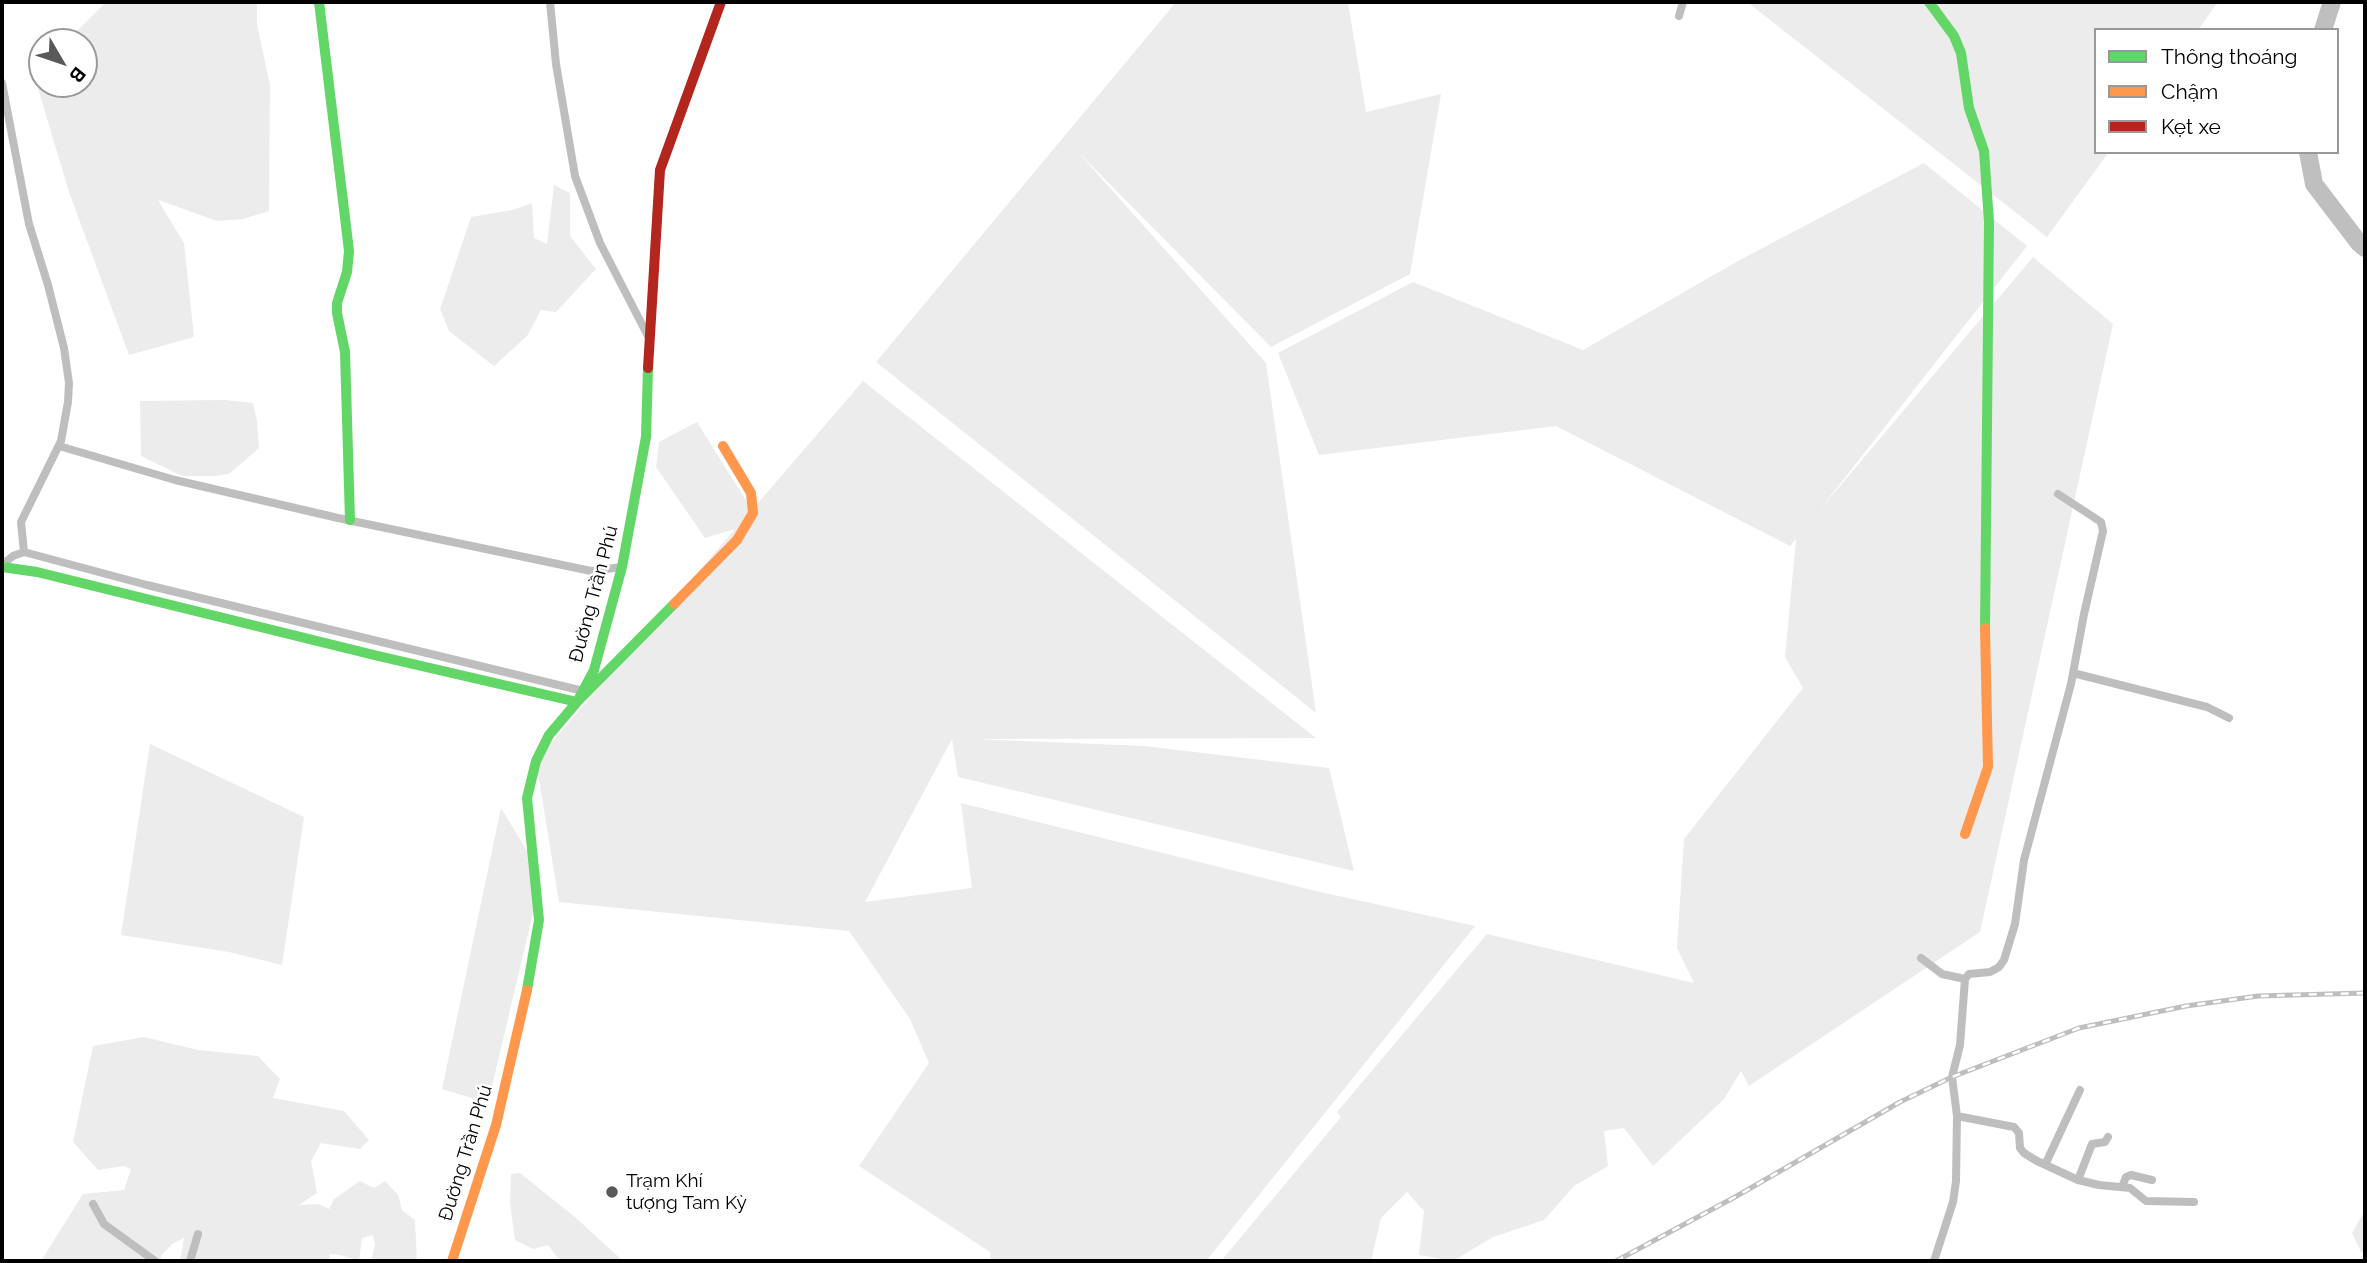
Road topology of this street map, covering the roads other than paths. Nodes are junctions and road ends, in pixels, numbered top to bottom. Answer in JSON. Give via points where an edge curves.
{"nodes":[{"id":1,"x":319,"y":2,"type":"edge"},
{"id":2,"x":550,"y":2,"type":"edge"},
{"id":3,"x":721,"y":2,"type":"edge"},
{"id":4,"x":1683,"y":2,"type":"edge"},
{"id":5,"x":1929,"y":2,"type":"edge"},
{"id":6,"x":1679,"y":16,"type":"dead end"},
{"id":7,"x":2,"y":83,"type":"edge"},
{"id":8,"x":649,"y":338,"type":"junction"},
{"id":9,"x":58,"y":446,"type":"junction"},
{"id":10,"x":723,"y":446,"type":"dead end"},
{"id":11,"x":2058,"y":494,"type":"dead end"},
{"id":12,"x":350,"y":520,"type":"junction"},
{"id":13,"x":24,"y":552,"type":"junction"},
{"id":14,"x":2,"y":566,"type":"edge"},
{"id":15,"x":621,"y":567,"type":"junction"},
{"id":16,"x":2073,"y":673,"type":"junction"},
{"id":17,"x":583,"y":691,"type":"junction"},
{"id":18,"x":577,"y":702,"type":"junction"},
{"id":19,"x":2229,"y":718,"type":"dead end"},
{"id":20,"x":1965,"y":834,"type":"dead end"},
{"id":21,"x":1922,"y":958,"type":"dead end"},
{"id":22,"x":1965,"y":979,"type":"junction"},
{"id":23,"x":2080,"y":1090,"type":"dead end"},
{"id":24,"x":1957,"y":1116,"type":"junction"},
{"id":25,"x":2108,"y":1137,"type":"dead end"},
{"id":26,"x":2045,"y":1165,"type":"junction"},
{"id":27,"x":2078,"y":1180,"type":"junction"},
{"id":28,"x":2152,"y":1180,"type":"dead end"},
{"id":29,"x":2122,"y":1186,"type":"junction"},
{"id":30,"x":2194,"y":1202,"type":"dead end"},
{"id":31,"x":93,"y":1204,"type":"dead end"},
{"id":32,"x":198,"y":1234,"type":"dead end"},
{"id":33,"x":155,"y":1261,"type":"edge"},
{"id":34,"x":190,"y":1261,"type":"edge"},
{"id":35,"x":452,"y":1261,"type":"edge"},
{"id":36,"x":1934,"y":1261,"type":"edge"}],
"edges":[{"from":1,"to":12,"type":"street","via":[[349,251],[337,313],[345,352]]},
{"from":2,"to":8,"type":"street","via":[[575,176],[600,243]]},
{"from":3,"to":8,"type":"street","name":"Đường Trần Phú","via":[[660,170]]},
{"from":4,"to":6,"type":"street"},
{"from":5,"to":20,"type":"street","via":[[1961,53],[1969,108],[1984,151],[1989,222],[1983,597],[1988,767]]},
{"from":7,"to":9,"type":"street","via":[[29,225],[66,363],[68,402]]},
{"from":8,"to":15,"type":"street","name":"Đường Trần Phú","via":[[646,438]]},
{"from":9,"to":12,"type":"street","via":[[175,480]]},
{"from":9,"to":13,"type":"street","via":[[21,522]]},
{"from":10,"to":18,"type":"street","via":[[751,493],[753,513],[737,540]]},
{"from":11,"to":16,"type":"street","via":[[2103,526]]},
{"from":12,"to":15,"type":"street","via":[[591,571]]},
{"from":13,"to":14,"type":"street"},
{"from":13,"to":17,"type":"street"},
{"from":14,"to":18,"type":"street"},
{"from":15,"to":17,"type":"street","name":"Đường Trần Phú","via":[[594,670]]},
{"from":16,"to":19,"type":"street","via":[[2207,707]]},
{"from":16,"to":22,"type":"street","via":[[2024,860],[2015,924],[2004,960],[1995,971],[1969,974]]},
{"from":17,"to":18,"type":"street","name":"Đường Trần Phú"},
{"from":18,"to":35,"type":"street","name":"Đường Trần Phú","via":[[549,735],[529,781],[539,920],[533,966],[496,1125]]},
{"from":21,"to":22,"type":"street","via":[[1942,974]]},
{"from":22,"to":24,"type":"street","via":[[1960,1045],[1952,1077]]},
{"from":23,"to":26,"type":"street"},
{"from":24,"to":26,"type":"street","via":[[2014,1127],[2024,1153]]},
{"from":24,"to":36,"type":"street","via":[[1956,1181]]},
{"from":25,"to":27,"type":"street","via":[[2092,1144]]},
{"from":26,"to":27,"type":"street"},
{"from":27,"to":29,"type":"street"},
{"from":28,"to":29,"type":"street","via":[[2131,1175]]},
{"from":29,"to":30,"type":"street","via":[[2146,1201]]},
{"from":31,"to":33,"type":"street","via":[[104,1224]]},
{"from":32,"to":34,"type":"street"}]}
